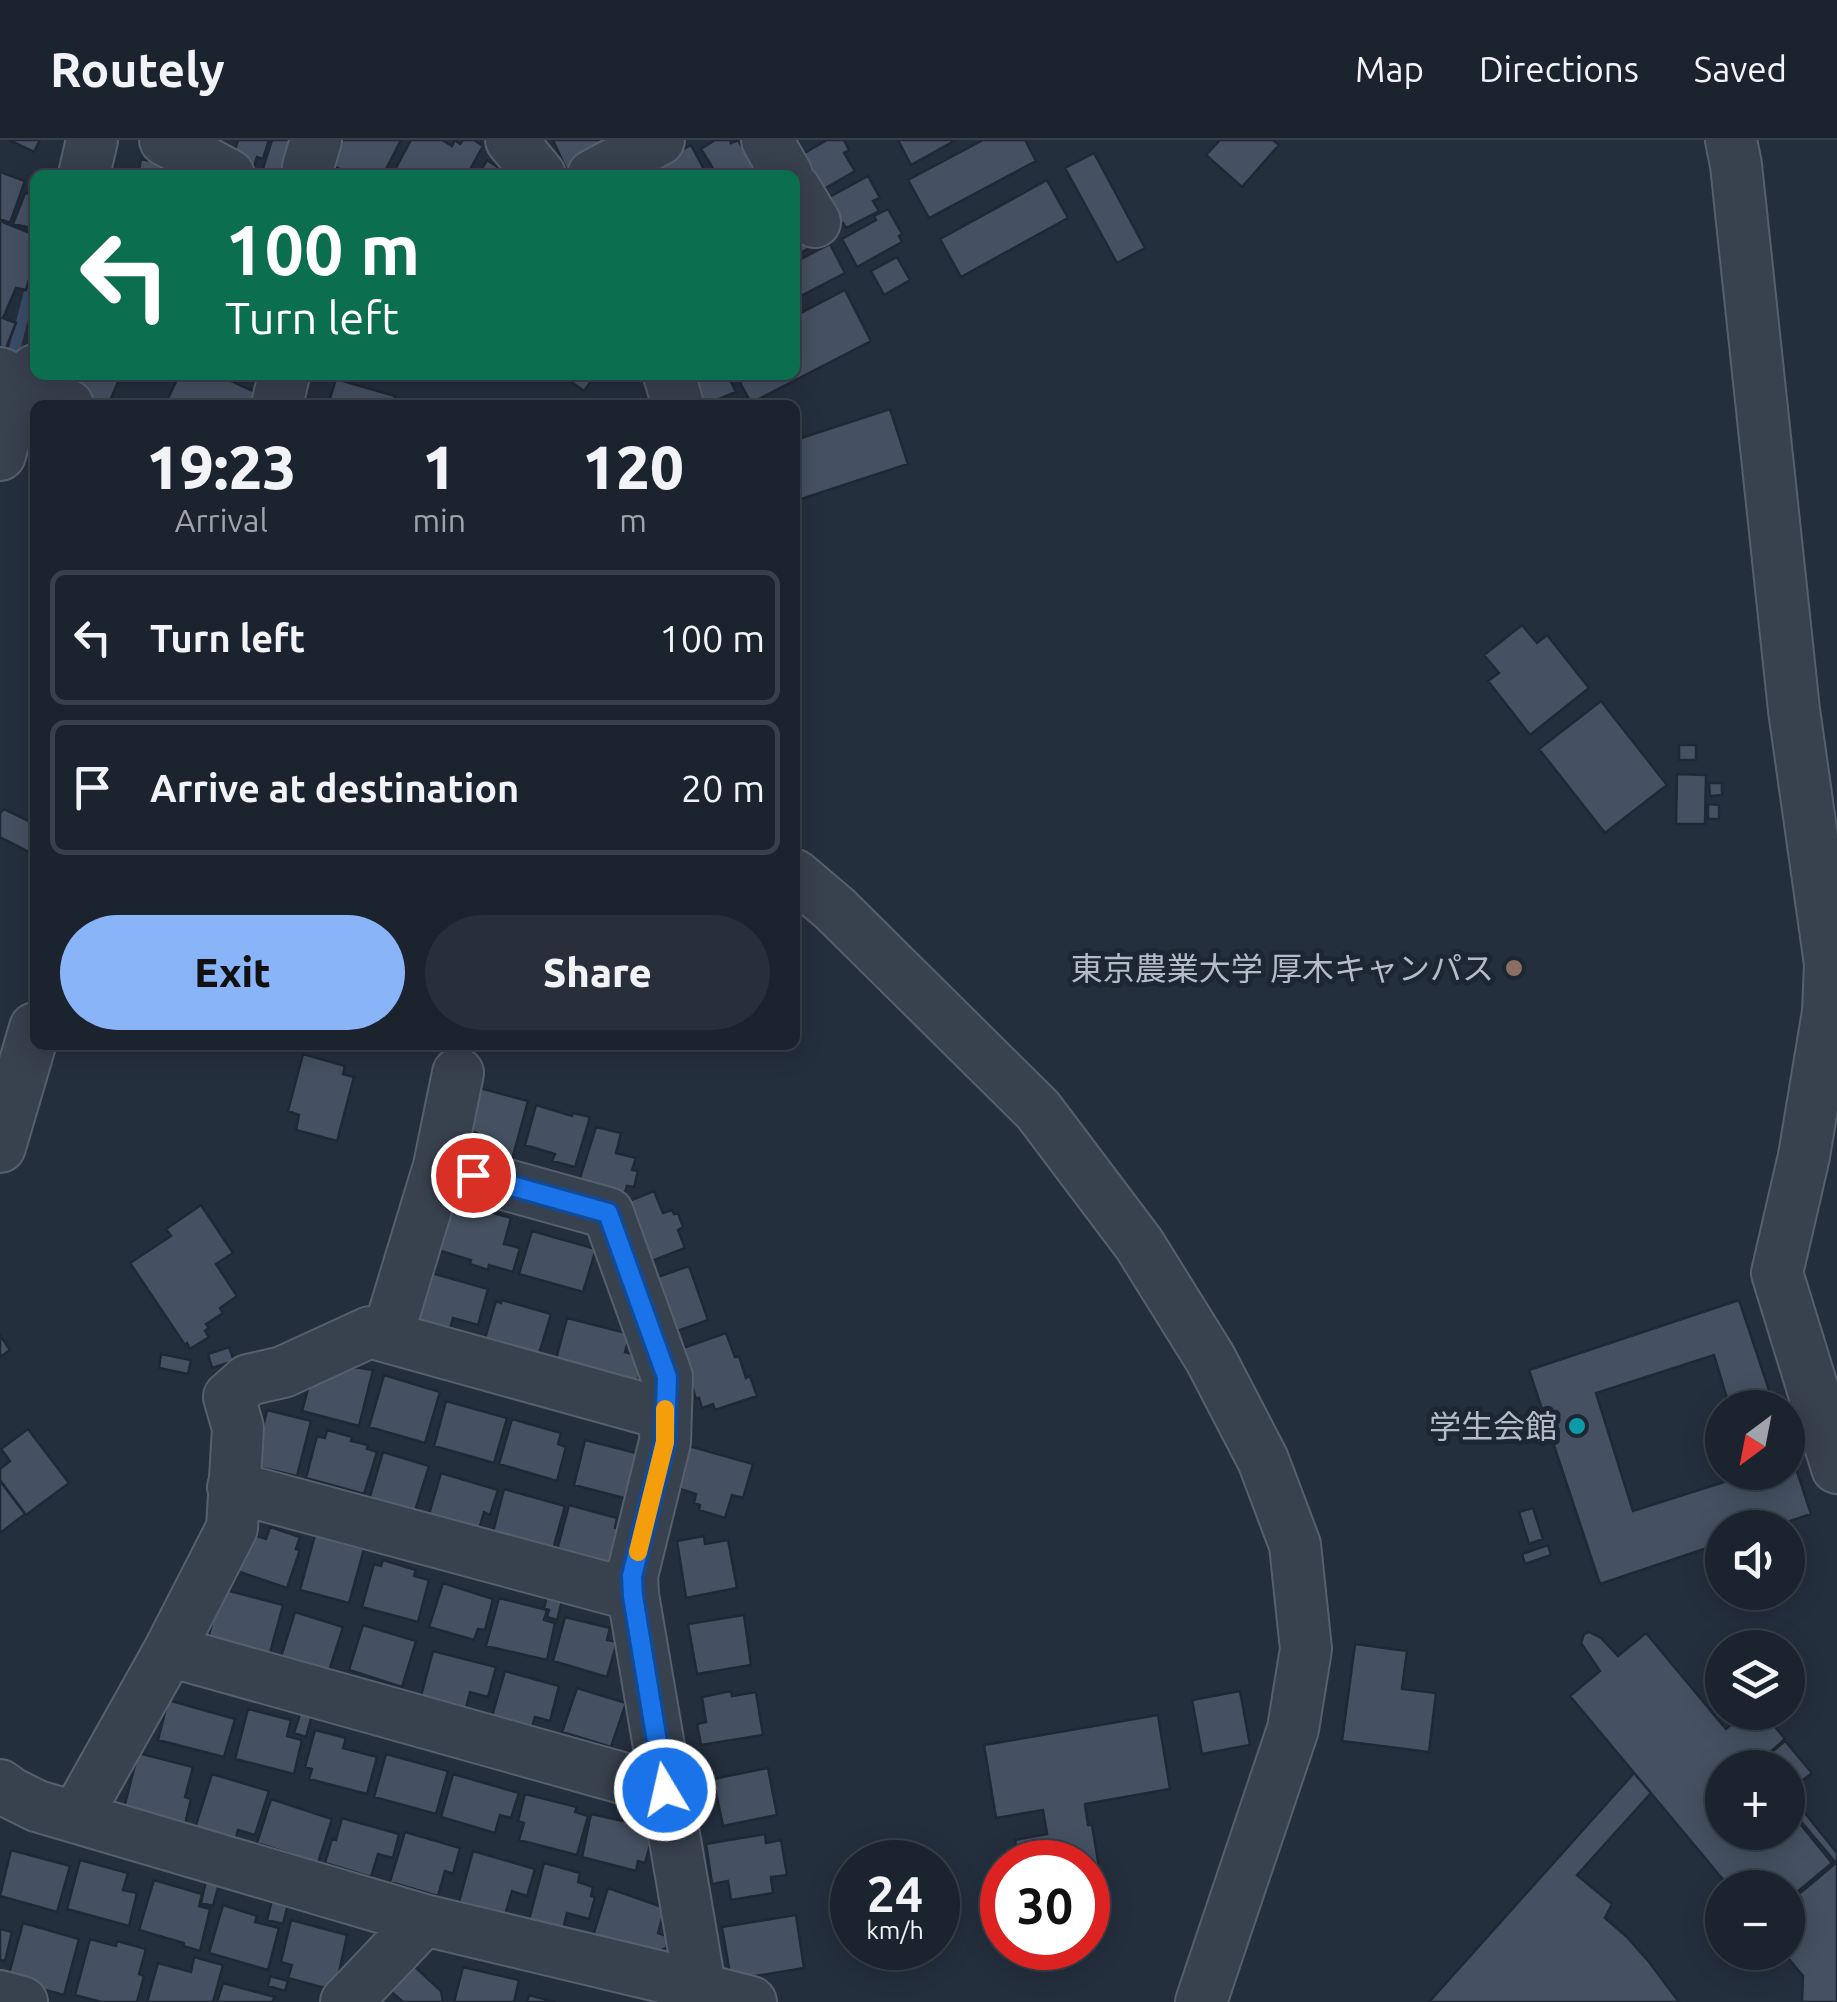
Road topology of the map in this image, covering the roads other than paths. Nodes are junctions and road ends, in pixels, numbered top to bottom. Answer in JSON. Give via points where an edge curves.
{"nodes":[{"id":1,"x":92,"y":140,"type":"edge"},
{"id":2,"x":166,"y":140,"type":"edge"},
{"id":3,"x":316,"y":140,"type":"edge"},
{"id":4,"x":511,"y":140,"type":"edge"},
{"id":5,"x":659,"y":140,"type":"edge"},
{"id":6,"x":767,"y":140,"type":"edge"},
{"id":7,"x":1731,"y":140,"type":"edge"},
{"id":8,"x":85,"y":170,"type":"edge"},
{"id":9,"x":221,"y":170,"type":"edge"},
{"id":10,"x":309,"y":170,"type":"edge"},
{"id":11,"x":536,"y":170,"type":"edge"},
{"id":12,"x":602,"y":170,"type":"edge"},
{"id":13,"x":784,"y":170,"type":"edge"},
{"id":14,"x":18,"y":375,"type":"edge"},
{"id":15,"x":60,"y":400,"type":"edge"},
{"id":16,"x":0,"y":455,"type":"edge"},
{"id":17,"x":800,"y":878,"type":"edge"},
{"id":18,"x":30,"y":1045,"type":"edge"},
{"id":19,"x":458,"y":1074,"type":"dead end"},
{"id":20,"x":0,"y":1147,"type":"edge"},
{"id":21,"x":439,"y":1166,"type":"junction"},
{"id":22,"x":387,"y":1337,"type":"junction"},
{"id":23,"x":664,"y":1414,"type":"junction"},
{"id":24,"x":1837,"y":1468,"type":"edge"},
{"id":25,"x":233,"y":1487,"type":"junction"},
{"id":26,"x":633,"y":1596,"type":"junction"},
{"id":27,"x":169,"y":1651,"type":"junction"},
{"id":28,"x":665,"y":1790,"type":"junction"},
{"id":29,"x":4,"y":1795,"type":"edge"},
{"id":30,"x":76,"y":1817,"type":"junction"},
{"id":31,"x":424,"y":1920,"type":"junction"},
{"id":32,"x":703,"y":1994,"type":"edge"},
{"id":33,"x":0,"y":1996,"type":"edge"},
{"id":34,"x":22,"y":2002,"type":"edge"},
{"id":35,"x":346,"y":2002,"type":"edge"},
{"id":36,"x":751,"y":2002,"type":"edge"},
{"id":37,"x":1201,"y":2002,"type":"edge"}],
"edges":[{"from":1,"to":8,"type":"street"},
{"from":2,"to":9,"type":"street"},
{"from":3,"to":10,"type":"street"},
{"from":4,"to":11,"type":"street"},
{"from":5,"to":12,"type":"street"},
{"from":6,"to":13,"type":"street"},
{"from":7,"to":24,"type":"street","via":[[1794,710],[1830,964],[1804,1156],[1777,1273]]},
{"from":14,"to":15,"type":"street"},
{"from":14,"to":16,"type":"street"},
{"from":17,"to":37,"type":"street","via":[[1038,1110],[1139,1244],[1264,1460],[1295,1546],[1306,1649],[1294,1730]]},
{"from":18,"to":20,"type":"street"},
{"from":19,"to":21,"type":"street"},
{"from":21,"to":22,"type":"street"},
{"from":21,"to":23,"type":"street","via":[[608,1213],[667,1377]]},
{"from":22,"to":23,"type":"street"},
{"from":22,"to":25,"type":"street","via":[[370,1332],[282,1372],[248,1380],[229,1396],[238,1428]]},
{"from":23,"to":26,"type":"street","via":[[665,1442],[632,1576]]},
{"from":25,"to":26,"type":"street"},
{"from":25,"to":27,"type":"street","via":[[232,1528]]},
{"from":26,"to":28,"type":"street"},
{"from":27,"to":28,"type":"street"},
{"from":27,"to":30,"type":"street"},
{"from":28,"to":32,"type":"street"},
{"from":29,"to":30,"type":"street"},
{"from":30,"to":31,"type":"street"},
{"from":31,"to":32,"type":"street"},
{"from":31,"to":35,"type":"street"},
{"from":32,"to":36,"type":"street"},
{"from":33,"to":34,"type":"street"}]}
